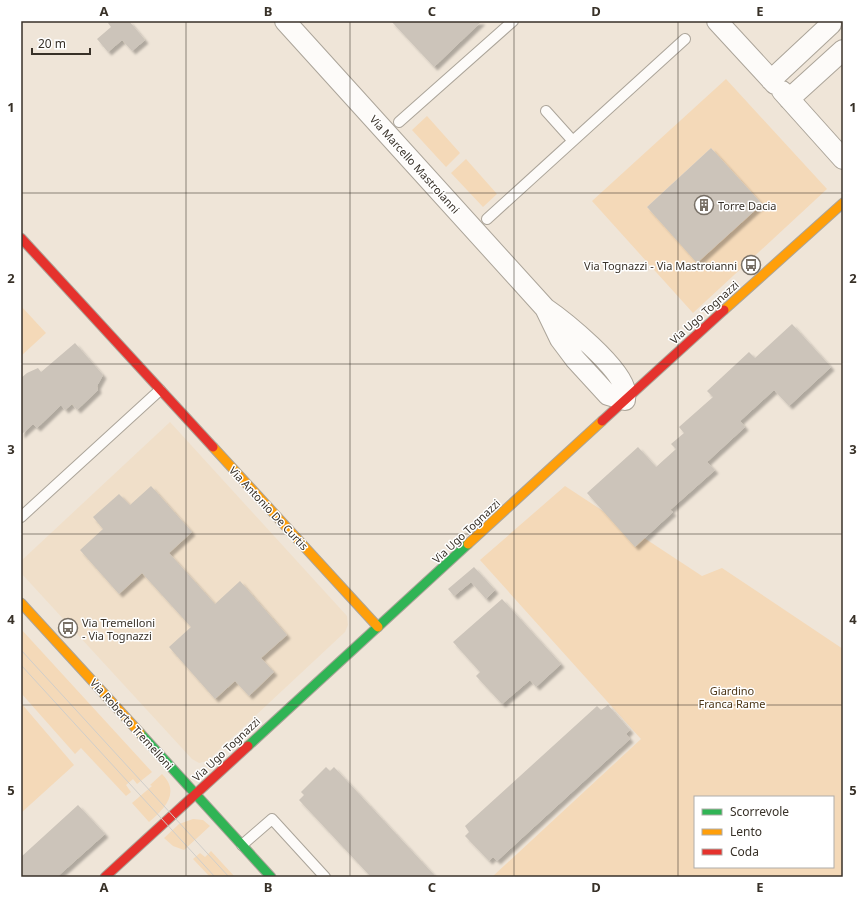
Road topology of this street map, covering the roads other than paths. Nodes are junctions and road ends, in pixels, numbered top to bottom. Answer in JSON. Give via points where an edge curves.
{"nodes":[{"id":1,"x":285,"y":21,"type":"edge"},
{"id":2,"x":513,"y":21,"type":"edge"},
{"id":3,"x":717,"y":21,"type":"edge"},
{"id":4,"x":837,"y":33,"type":"edge"},
{"id":5,"x":685,"y":39,"type":"dead end"},
{"id":6,"x":779,"y":89,"type":"junction"},
{"id":7,"x":546,"y":111,"type":"dead end"},
{"id":8,"x":399,"y":122,"type":"dead end"},
{"id":9,"x":572,"y":140,"type":"junction"},
{"id":10,"x":843,"y":159,"type":"edge"},
{"id":11,"x":843,"y":203,"type":"edge"},
{"id":12,"x":487,"y":219,"type":"dead end"},
{"id":13,"x":21,"y":238,"type":"edge"},
{"id":14,"x":160,"y":390,"type":"junction"},
{"id":15,"x":625,"y":400,"type":"junction"},
{"id":16,"x":21,"y":517,"type":"edge"},
{"id":17,"x":21,"y":603,"type":"edge"},
{"id":18,"x":378,"y":627,"type":"junction"},
{"id":19,"x":195,"y":794,"type":"junction"},
{"id":20,"x":242,"y":845,"type":"junction"},
{"id":21,"x":105,"y":877,"type":"edge"},
{"id":22,"x":271,"y":877,"type":"edge"},
{"id":23,"x":325,"y":877,"type":"edge"}],
"edges":[{"from":1,"to":15,"type":"street","name":"Via Marcello Mastroianni","via":[[545,308],[573,328],[613,370],[625,390]]},
{"from":2,"to":8,"type":"lane"},
{"from":3,"to":6,"type":"street"},
{"from":4,"to":6,"type":"street"},
{"from":4,"to":6,"type":"street"},
{"from":5,"to":9,"type":"lane"},
{"from":6,"to":10,"type":"street"},
{"from":7,"to":9,"type":"lane"},
{"from":9,"to":12,"type":"lane"},
{"from":11,"to":15,"type":"street","name":"Via Ugo Tognazzi"},
{"from":13,"to":14,"type":"street","name":"Via Antonio De Curtis"},
{"from":14,"to":16,"type":"lane"},
{"from":14,"to":18,"type":"street","name":"Via Antonio De Curtis"},
{"from":15,"to":18,"type":"street","name":"Via Ugo Tognazzi"},
{"from":17,"to":19,"type":"street","name":"Via Roberto Tremelloni"},
{"from":18,"to":19,"type":"street","name":"Via Ugo Tognazzi"},
{"from":19,"to":20,"type":"street","name":"Via Roberto Tremelloni"},
{"from":19,"to":21,"type":"street","name":"Via Ugo Tognazzi"},
{"from":20,"to":22,"type":"street","name":"Via Roberto Tremelloni"},
{"from":20,"to":23,"type":"lane","via":[[272,819]]}]}
